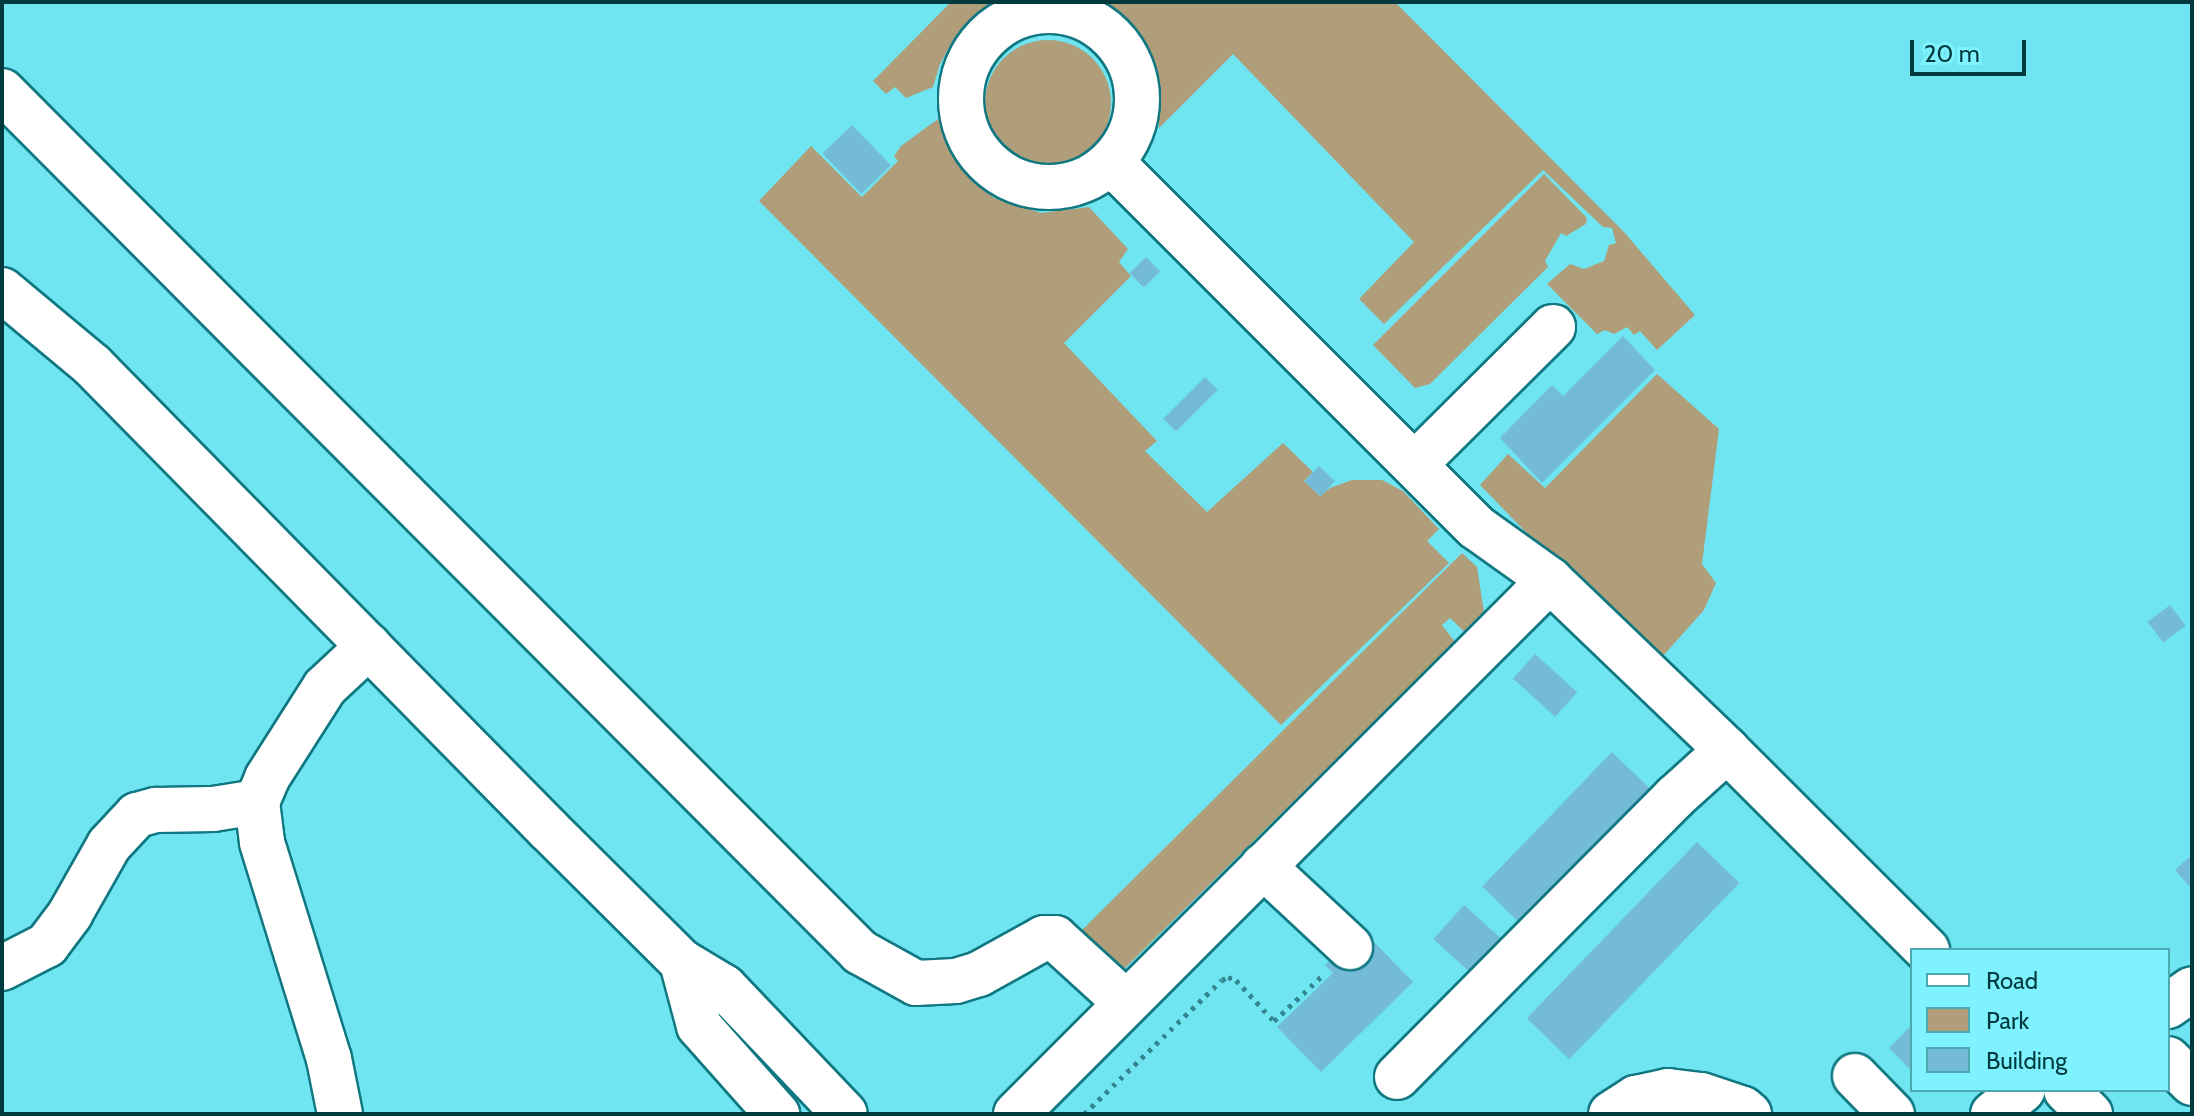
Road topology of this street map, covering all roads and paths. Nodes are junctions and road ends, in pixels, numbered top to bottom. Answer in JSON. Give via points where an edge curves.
{"nodes":[{"id":1,"x":2,"y":91,"type":"edge"},
{"id":2,"x":1111,"y":162,"type":"junction"},
{"id":3,"x":2,"y":290,"type":"edge"},
{"id":4,"x":1553,"y":327,"type":"dead end"},
{"id":5,"x":1414,"y":465,"type":"junction"},
{"id":6,"x":1550,"y":580,"type":"junction"},
{"id":7,"x":369,"y":646,"type":"junction"},
{"id":8,"x":1727,"y":750,"type":"junction"},
{"id":9,"x":257,"y":802,"type":"junction"},
{"id":10,"x":1263,"y":866,"type":"junction"},
{"id":11,"x":1925,"y":948,"type":"edge"},
{"id":12,"x":1340,"y":958,"type":"joint"},
{"id":13,"x":682,"y":962,"type":"junction"},
{"id":14,"x":2,"y":968,"type":"edge"},
{"id":15,"x":2192,"y":989,"type":"edge"},
{"id":16,"x":1125,"y":1002,"type":"junction"},
{"id":17,"x":2170,"y":1005,"type":"edge"},
{"id":18,"x":2170,"y":1061,"type":"edge"},
{"id":19,"x":1855,"y":1076,"type":"dead end"},
{"id":20,"x":1397,"y":1077,"type":"dead end"},
{"id":21,"x":2192,"y":1083,"type":"edge"},
{"id":22,"x":2020,"y":1092,"type":"edge"},
{"id":23,"x":2068,"y":1092,"type":"edge"},
{"id":24,"x":340,"y":1114,"type":"edge"},
{"id":25,"x":777,"y":1114,"type":"edge"},
{"id":26,"x":845,"y":1114,"type":"edge"},
{"id":27,"x":1016,"y":1114,"type":"edge"},
{"id":28,"x":1084,"y":1114,"type":"edge"},
{"id":29,"x":1611,"y":1114,"type":"edge"},
{"id":30,"x":1749,"y":1114,"type":"edge"},
{"id":31,"x":1892,"y":1114,"type":"edge"},
{"id":32,"x":1993,"y":1114,"type":"edge"},
{"id":33,"x":2090,"y":1114,"type":"edge"}],
"edges":[{"from":1,"to":16,"type":"lane","via":[[860,952],[916,983],[956,981],[1044,938],[1055,938]]},
{"from":2,"to":2,"type":"lane","via":[[1131,134],[1138,107],[1125,53],[1082,17],[1054,11],[1025,14],[997,27],[976,49],[963,77],[961,107],[969,136],[987,162],[1012,179],[1039,187],[1094,176]]},
{"from":2,"to":5,"type":"lane"},
{"from":3,"to":7,"type":"lane","via":[[92,365]]},
{"from":4,"to":5,"type":"lane"},
{"from":5,"to":6,"type":"lane","via":[[1476,527]]},
{"from":6,"to":8,"type":"lane"},
{"from":6,"to":10,"type":"lane"},
{"from":7,"to":9,"type":"lane","via":[[325,687]]},
{"from":7,"to":13,"type":"lane"},
{"from":8,"to":11,"type":"lane"},
{"from":8,"to":20,"type":"lane"},
{"from":9,"to":14,"type":"lane","via":[[137,815],[109,845],[47,945]]},
{"from":9,"to":24,"type":"lane","via":[[262,842],[329,1059]]},
{"from":10,"to":12,"type":"lane"},
{"from":10,"to":16,"type":"lane"},
{"from":12,"to":28,"type":"path","via":[[1274,1021],[1236,980],[1222,980]]},
{"from":13,"to":25,"type":"lane","via":[[699,1026]]},
{"from":13,"to":26,"type":"lane","via":[[724,987]]},
{"from":15,"to":17,"type":"lane"},
{"from":16,"to":27,"type":"lane"},
{"from":18,"to":21,"type":"lane"},
{"from":19,"to":31,"type":"lane"},
{"from":22,"to":32,"type":"lane"},
{"from":23,"to":33,"type":"lane"},
{"from":29,"to":30,"type":"lane","via":[[1636,1098],[1668,1091],[1701,1095]]}]}
